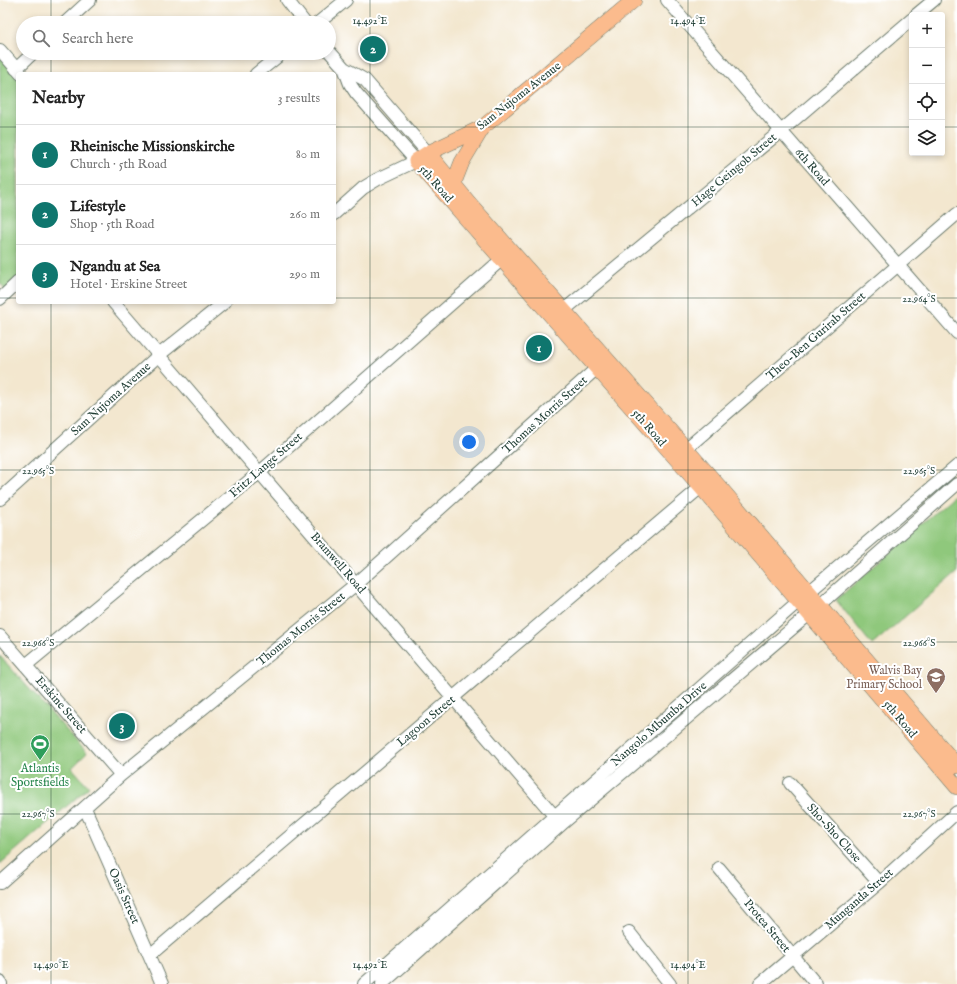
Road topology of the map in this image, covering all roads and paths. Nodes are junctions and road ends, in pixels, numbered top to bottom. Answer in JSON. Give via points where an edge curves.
{"nodes":[{"id":1,"x":90,"y":0,"type":"edge"},
{"id":2,"x":287,"y":0,"type":"edge"},
{"id":3,"x":346,"y":0,"type":"edge"},
{"id":4,"x":634,"y":0,"type":"edge"},
{"id":5,"x":667,"y":0,"type":"edge"},
{"id":6,"x":934,"y":0,"type":"edge"},
{"id":7,"x":920,"y":12,"type":"edge"},
{"id":8,"x":73,"y":16,"type":"edge"},
{"id":9,"x":300,"y":16,"type":"edge"},
{"id":10,"x":327,"y":16,"type":"edge"},
{"id":11,"x":909,"y":22,"type":"edge"},
{"id":12,"x":0,"y":50,"type":"edge"},
{"id":13,"x":336,"y":59,"type":"edge"},
{"id":14,"x":27,"y":60,"type":"edge"},
{"id":15,"x":273,"y":60,"type":"edge"},
{"id":16,"x":18,"y":71,"type":"edge"},
{"id":17,"x":258,"y":72,"type":"edge"},
{"id":18,"x":483,"y":127,"type":"junction"},
{"id":19,"x":781,"y":131,"type":"junction"},
{"id":20,"x":422,"y":157,"type":"junction"},
{"id":21,"x":453,"y":184,"type":"junction"},
{"id":22,"x":336,"y":209,"type":"edge"},
{"id":23,"x":957,"y":214,"type":"edge"},
{"id":24,"x":501,"y":260,"type":"junction"},
{"id":25,"x":898,"y":265,"type":"junction"},
{"id":26,"x":16,"y":283,"type":"edge"},
{"id":27,"x":3,"y":291,"type":"edge"},
{"id":28,"x":115,"y":304,"type":"edge"},
{"id":29,"x":223,"y":304,"type":"edge"},
{"id":30,"x":559,"y":314,"type":"junction"},
{"id":31,"x":957,"y":333,"type":"edge"},
{"id":32,"x":159,"y":355,"type":"junction"},
{"id":33,"x":597,"y":368,"type":"junction"},
{"id":34,"x":680,"y":454,"type":"junction"},
{"id":35,"x":957,"y":466,"type":"edge"},
{"id":36,"x":260,"y":472,"type":"junction"},
{"id":37,"x":957,"y":484,"type":"edge"},
{"id":38,"x":701,"y":487,"type":"junction"},
{"id":39,"x":0,"y":499,"type":"edge"},
{"id":40,"x":356,"y":584,"type":"junction"},
{"id":41,"x":809,"y":592,"type":"junction"},
{"id":42,"x":798,"y":602,"type":"junction"},
{"id":43,"x":815,"y":609,"type":"junction"},
{"id":44,"x":0,"y":636,"type":"edge"},
{"id":45,"x":26,"y":665,"type":"junction"},
{"id":46,"x":453,"y":698,"type":"junction"},
{"id":47,"x":957,"y":766,"type":"edge"},
{"id":48,"x":121,"y":775,"type":"junction"},
{"id":49,"x":790,"y":783,"type":"dead end"},
{"id":50,"x":957,"y":787,"type":"edge"},
{"id":51,"x":85,"y":808,"type":"junction"},
{"id":52,"x":957,"y":812,"type":"edge"},
{"id":53,"x":558,"y":820,"type":"junction"},
{"id":54,"x":719,"y":868,"type":"dead end"},
{"id":55,"x":0,"y":883,"type":"edge"},
{"id":56,"x":879,"y":883,"type":"junction"},
{"id":57,"x":629,"y":932,"type":"dead end"},
{"id":58,"x":150,"y":955,"type":"junction"},
{"id":59,"x":793,"y":957,"type":"junction"},
{"id":60,"x":162,"y":984,"type":"edge"},
{"id":61,"x":364,"y":984,"type":"edge"},
{"id":62,"x":382,"y":984,"type":"edge"},
{"id":63,"x":670,"y":984,"type":"edge"},
{"id":64,"x":760,"y":984,"type":"edge"},
{"id":65,"x":816,"y":984,"type":"edge"}],
"edges":[{"from":1,"to":8,"type":"street"},
{"from":2,"to":9,"type":"street"},
{"from":3,"to":10,"type":"street"},
{"from":4,"to":18,"type":"main road","name":"Sam Nujoma Avenue"},
{"from":5,"to":19,"type":"street","name":"6th Road"},
{"from":6,"to":7,"type":"street"},
{"from":11,"to":19,"type":"street","name":"Hage Geingob Street"},
{"from":12,"to":16,"type":"street"},
{"from":13,"to":20,"type":"street","name":"5th Road","via":[[344,68],[365,80]]},
{"from":14,"to":16,"type":"street"},
{"from":15,"to":17,"type":"street"},
{"from":18,"to":20,"type":"main road","name":"Sam Nujoma Avenue"},
{"from":18,"to":21,"type":"main road","via":[[462,162]]},
{"from":19,"to":25,"type":"street","name":"6th Road"},
{"from":19,"to":30,"type":"street","name":"Hage Geingob Street"},
{"from":20,"to":21,"type":"main road","name":"5th Road"},
{"from":20,"to":22,"type":"street","name":"Sam Nujoma Avenue","via":[[378,179]]},
{"from":20,"to":24,"type":"main road","name":"5th Road"},
{"from":21,"to":30,"type":"main road","name":"5th Road"},
{"from":23,"to":25,"type":"street","name":"Theo-Ben Gurirab Street"},
{"from":24,"to":30,"type":"main road","name":"5th Road"},
{"from":24,"to":36,"type":"street","name":"Fritz Lange Street"},
{"from":25,"to":31,"type":"street","name":"6th Road"},
{"from":25,"to":34,"type":"street","name":"Theo-Ben Gurirab Street"},
{"from":26,"to":27,"type":"street"},
{"from":28,"to":32,"type":"street","name":"Bramwell Road"},
{"from":29,"to":32,"type":"street","name":"Sam Nujoma Avenue"},
{"from":30,"to":33,"type":"main road","name":"5th Road"},
{"from":30,"to":34,"type":"main road","name":"5th Road"},
{"from":32,"to":36,"type":"street","name":"Bramwell Road"},
{"from":32,"to":39,"type":"street","name":"Sam Nujoma Avenue"},
{"from":33,"to":34,"type":"main road","name":"5th Road"},
{"from":33,"to":40,"type":"street","name":"Thomas Morris Street"},
{"from":34,"to":38,"type":"main road","name":"5th Road"},
{"from":34,"to":41,"type":"main road","name":"5th Road"},
{"from":35,"to":41,"type":"street","name":"Nangolo Mbumba Drive"},
{"from":36,"to":40,"type":"street","name":"Bramwell Road"},
{"from":36,"to":45,"type":"street","name":"Fritz Lange Street"},
{"from":37,"to":43,"type":"street","name":"Nangolo Mbumba Drive"},
{"from":38,"to":42,"type":"main road","name":"5th Road"},
{"from":38,"to":46,"type":"street","name":"Lagoon Street"},
{"from":40,"to":46,"type":"street","name":"Bramwell Road"},
{"from":40,"to":48,"type":"street","name":"Thomas Morris Street"},
{"from":41,"to":42,"type":"street","name":"Nangolo Mbumba Drive"},
{"from":41,"to":43,"type":"main road","name":"5th Road"},
{"from":42,"to":43,"type":"main road","name":"5th Road"},
{"from":42,"to":53,"type":"street","name":"Nangolo Mbumba Drive"},
{"from":43,"to":47,"type":"main road","name":"5th Road"},
{"from":43,"to":50,"type":"main road","name":"5th Road"},
{"from":43,"to":53,"type":"street","name":"Nangolo Mbumba Drive"},
{"from":44,"to":45,"type":"street","name":"Erskine Street"},
{"from":45,"to":48,"type":"street","name":"Erskine Street"},
{"from":46,"to":53,"type":"street","name":"Bramwell Road"},
{"from":46,"to":58,"type":"street","name":"Lagoon Street"},
{"from":48,"to":51,"type":"street","name":"Thomas Morris Street"},
{"from":49,"to":56,"type":"street","name":"Sho-Sho Close"},
{"from":51,"to":55,"type":"street","name":"Thomas Morris Street"},
{"from":51,"to":58,"type":"street","name":"Oasis Street"},
{"from":52,"to":56,"type":"street","name":"Munganda Street"},
{"from":53,"to":61,"type":"street","name":"Nangolo Mbumba Drive"},
{"from":53,"to":62,"type":"street","name":"Nangolo Mbumba Drive"},
{"from":54,"to":59,"type":"street","name":"Protea Street"},
{"from":56,"to":59,"type":"street","name":"Munganda Street"},
{"from":57,"to":63,"type":"street"},
{"from":58,"to":60,"type":"street","name":"Oasis Street"},
{"from":59,"to":64,"type":"street","name":"Munganda Street"},
{"from":59,"to":65,"type":"street","name":"Protea Street"}]}
